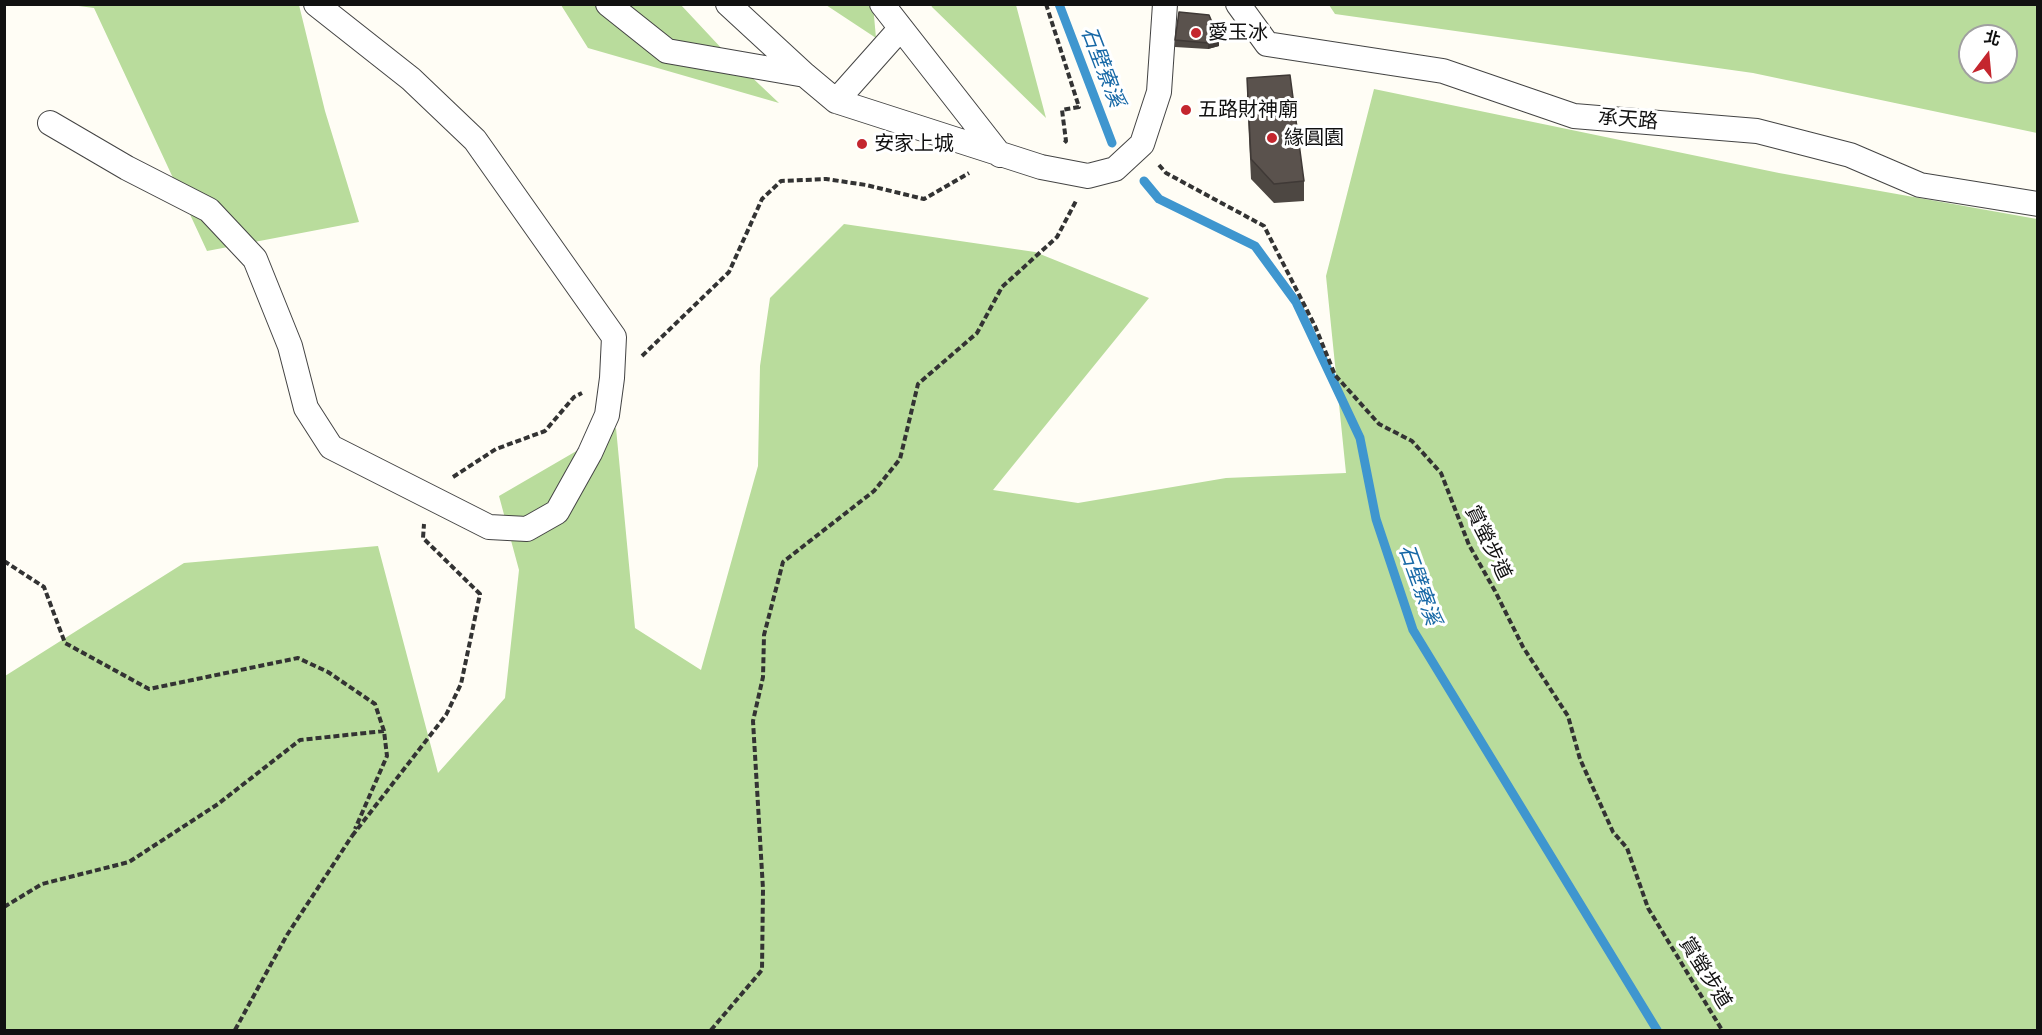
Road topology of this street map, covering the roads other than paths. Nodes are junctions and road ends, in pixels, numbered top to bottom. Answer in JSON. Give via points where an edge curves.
{"nodes":[{"id":1,"x":316,"y":4,"type":"edge"},
{"id":2,"x":608,"y":4,"type":"edge"},
{"id":3,"x":728,"y":4,"type":"edge"},
{"id":4,"x":882,"y":4,"type":"edge"},
{"id":5,"x":1165,"y":4,"type":"edge"},
{"id":6,"x":1238,"y":4,"type":"edge"},
{"id":7,"x":900,"y":29,"type":"junction"},
{"id":8,"x":805,"y":75,"type":"junction"},
{"id":9,"x":836,"y":101,"type":"junction"},
{"id":10,"x":50,"y":123,"type":"dead end"},
{"id":11,"x":1000,"y":155,"type":"junction"},
{"id":12,"x":2037,"y":204,"type":"edge"}],
"edges":[{"from":1,"to":10,"type":"street","via":[[411,79],[475,140],[614,337],[607,414],[590,453],[557,512],[527,529],[489,527],[331,447],[306,408],[290,346],[255,259],[209,210]]},
{"from":2,"to":8,"type":"street","via":[[667,51]]},
{"from":3,"to":8,"type":"street"},
{"from":4,"to":7,"type":"street"},
{"from":5,"to":11,"type":"street","via":[[1159,92],[1142,144],[1115,169],[1088,176]]},
{"from":6,"to":12,"type":"street","name":"承天路","via":[[1267,44],[1443,71],[1574,116],[1757,131],[1850,155],[1920,185]]},
{"from":7,"to":9,"type":"street"},
{"from":7,"to":11,"type":"street"},
{"from":8,"to":9,"type":"street"},
{"from":9,"to":11,"type":"street"}]}
